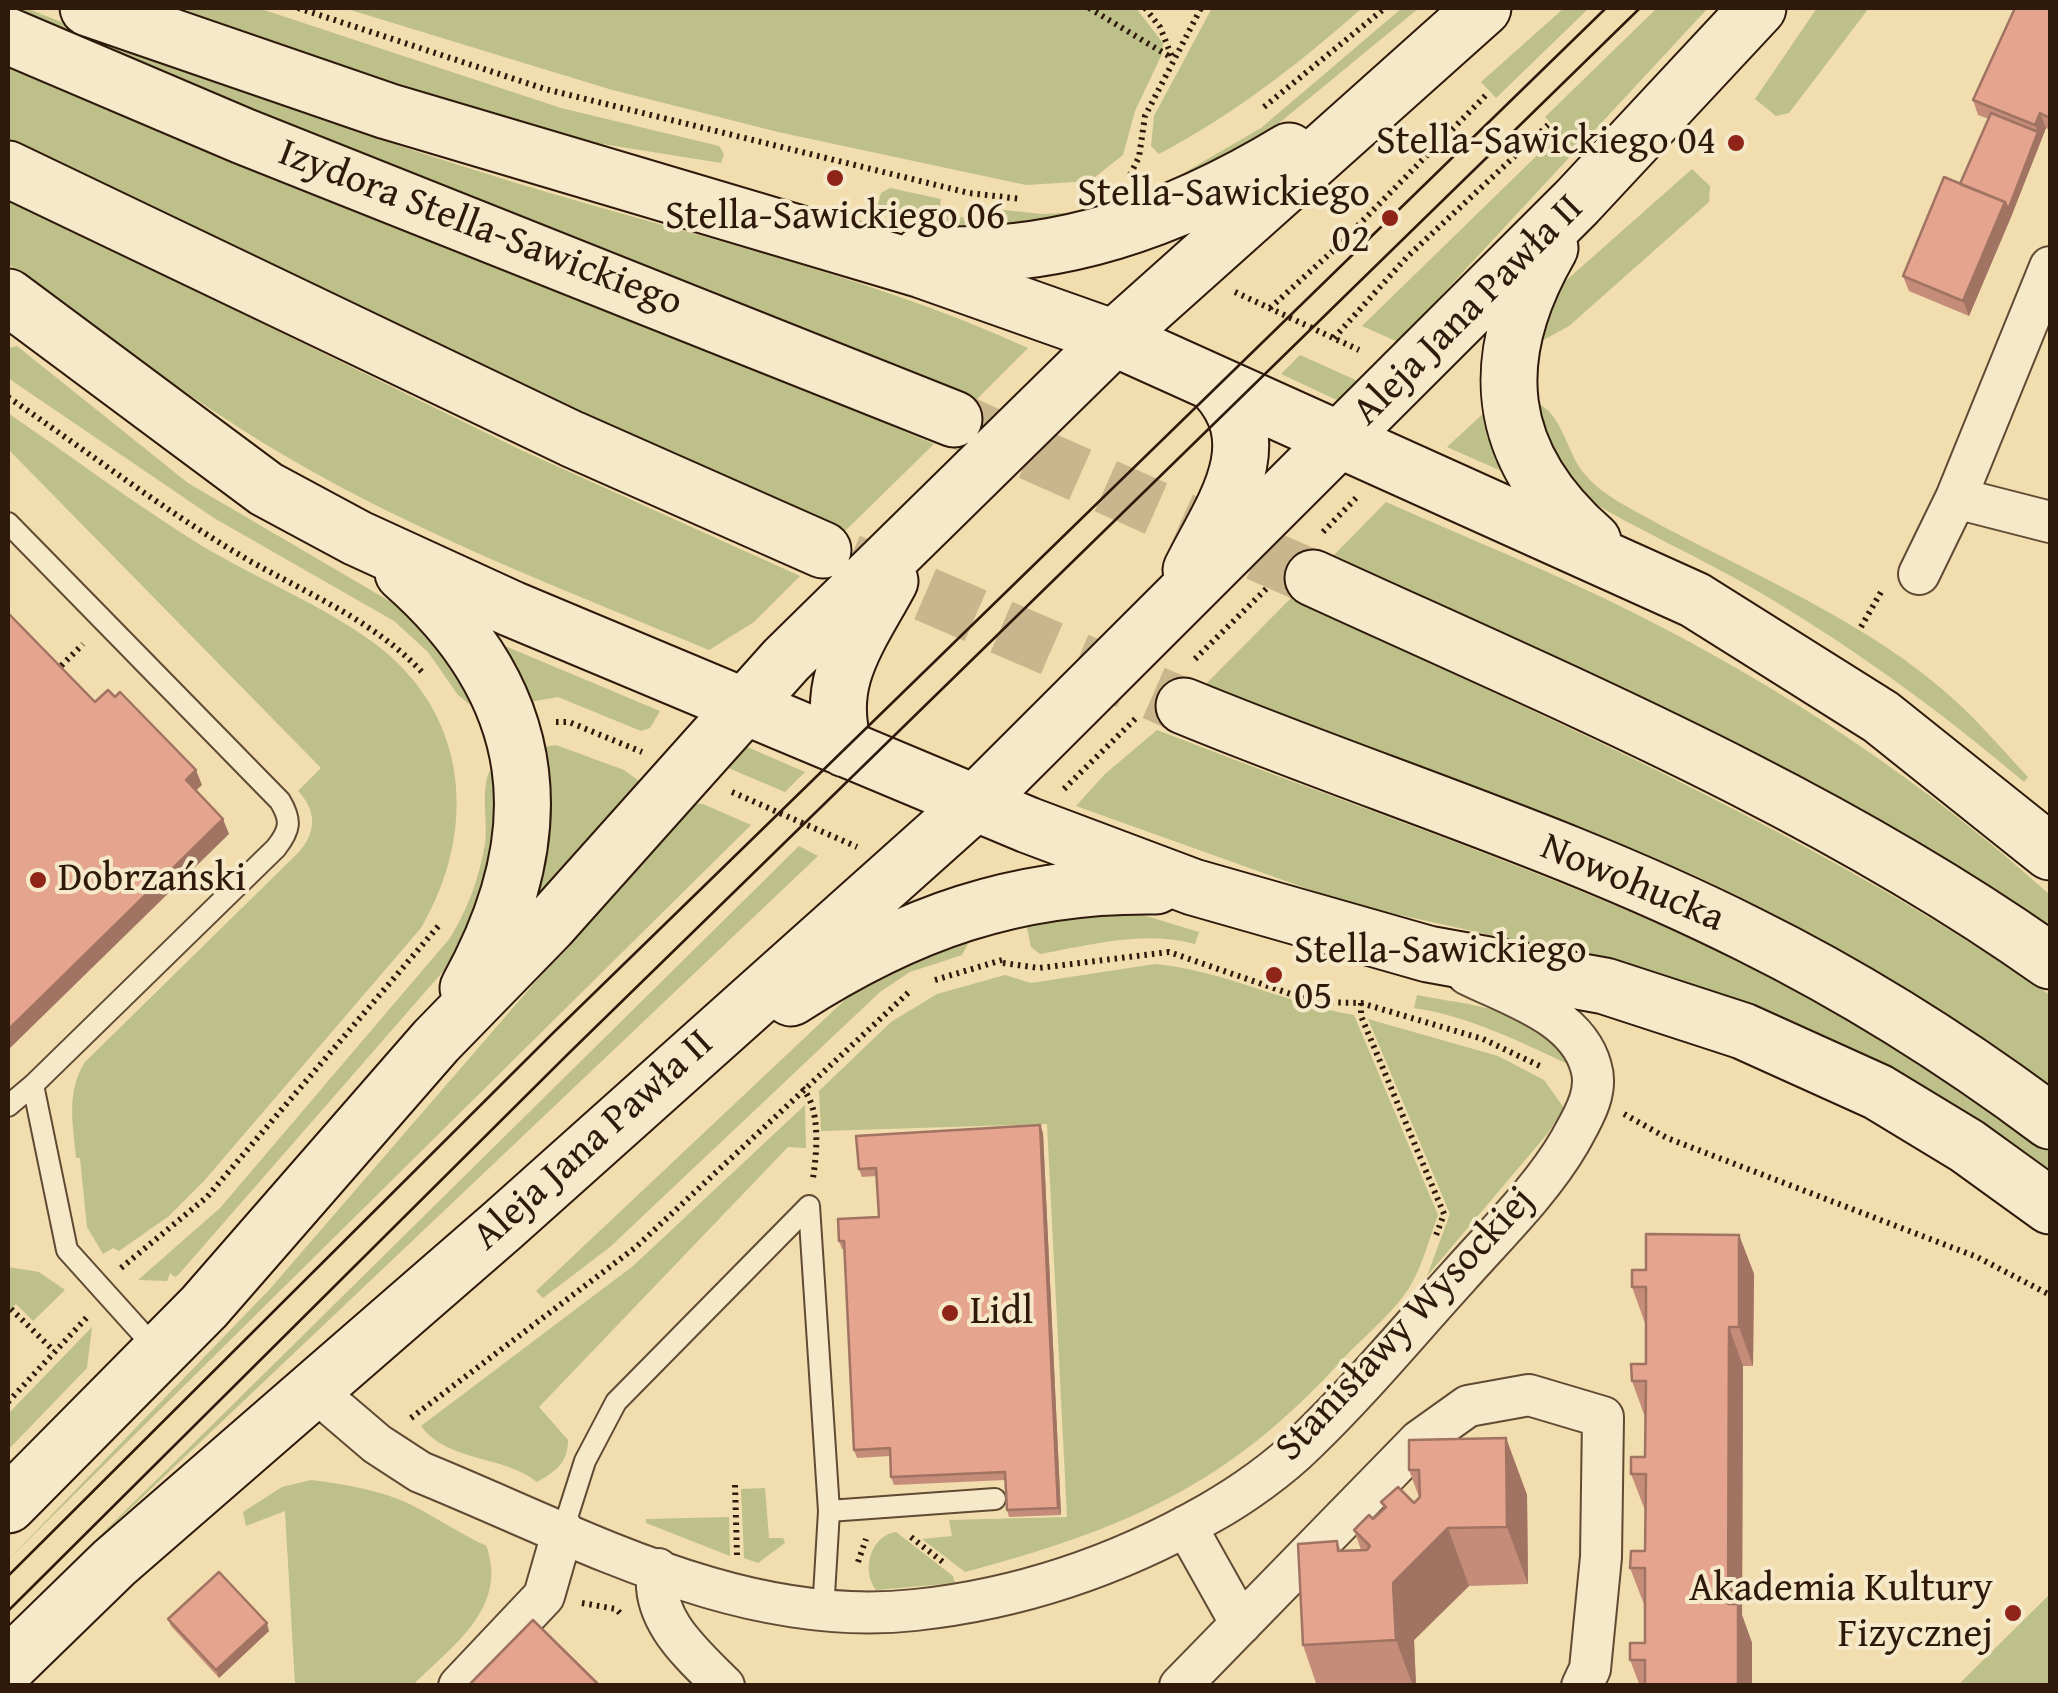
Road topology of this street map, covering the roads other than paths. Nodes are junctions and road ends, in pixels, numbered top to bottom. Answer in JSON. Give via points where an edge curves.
{"nodes":[{"id":1,"x":88,"y":8,"type":"edge"},
{"id":2,"x":1483,"y":8,"type":"edge"},
{"id":3,"x":1758,"y":8,"type":"edge"},
{"id":4,"x":8,"y":36,"type":"edge"},
{"id":5,"x":1390,"y":90,"type":"junction"},
{"id":6,"x":8,"y":169,"type":"edge"},
{"id":7,"x":1577,"y":202,"type":"junction"},
{"id":8,"x":833,"y":244,"type":"junction"},
{"id":9,"x":2050,"y":266,"type":"edge"},
{"id":10,"x":15,"y":312,"type":"edge"},
{"id":11,"x":1114,"y":338,"type":"junction"},
{"id":12,"x":1217,"y":387,"type":"junction"},
{"id":13,"x":954,"y":419,"type":"tunnel mouth"},
{"id":14,"x":1341,"y":441,"type":"junction"},
{"id":15,"x":1956,"y":498,"type":"junction"},
{"id":16,"x":2050,"y":522,"type":"edge"},
{"id":17,"x":8,"y":523,"type":"edge"},
{"id":18,"x":915,"y":534,"type":"junction"},
{"id":19,"x":356,"y":538,"type":"junction"},
{"id":20,"x":823,"y":550,"type":"tunnel mouth"},
{"id":21,"x":1627,"y":566,"type":"junction"},
{"id":22,"x":1298,"y":569,"type":"tunnel mouth"},
{"id":23,"x":1904,"y":576,"type":"road end"},
{"id":24,"x":1172,"y":606,"type":"junction"},
{"id":25,"x":1173,"y":693,"type":"tunnel mouth"},
{"id":26,"x":741,"y":706,"type":"junction"},
{"id":27,"x":846,"y":749,"type":"junction"},
{"id":28,"x":976,"y":802,"type":"junction"},
{"id":29,"x":2050,"y":852,"type":"edge"},
{"id":30,"x":1193,"y":887,"type":"junction"},
{"id":31,"x":1428,"y":954,"type":"junction"},
{"id":32,"x":2050,"y":961,"type":"edge"},
{"id":33,"x":436,"y":1041,"type":"junction"},
{"id":34,"x":33,"y":1084,"type":"junction"},
{"id":35,"x":650,"y":1090,"type":"junction"},
{"id":36,"x":8,"y":1106,"type":"edge"},
{"id":37,"x":2050,"y":1122,"type":"edge"},
{"id":38,"x":2050,"y":1206,"type":"edge"},
{"id":39,"x":160,"y":1352,"type":"junction"},
{"id":40,"x":314,"y":1390,"type":"junction"},
{"id":41,"x":995,"y":1499,"type":"dead end"},
{"id":42,"x":8,"y":1505,"type":"edge"},
{"id":43,"x":829,"y":1511,"type":"junction"},
{"id":44,"x":1186,"y":1526,"type":"junction"},
{"id":45,"x":563,"y":1530,"type":"junction"},
{"id":46,"x":658,"y":1569,"type":"junction"},
{"id":47,"x":823,"y":1612,"type":"junction"},
{"id":48,"x":1241,"y":1624,"type":"junction"},
{"id":49,"x":8,"y":1666,"type":"edge"},
{"id":50,"x":459,"y":1686,"type":"edge"},
{"id":51,"x":724,"y":1686,"type":"edge"},
{"id":52,"x":1180,"y":1686,"type":"edge"},
{"id":53,"x":1582,"y":1686,"type":"edge"}],
"edges":[{"from":1,"to":8,"type":"main road","via":[[387,111]]},
{"from":2,"to":5,"type":"main road"},
{"from":3,"to":7,"type":"main road","name":"Aleja Jana Pawła II"},
{"from":4,"to":13,"type":"main road","name":"Izydora Stella-Sawickiego"},
{"from":5,"to":8,"type":"main road","via":[[1263,166],[1156,220],[1108,236],[982,255]]},
{"from":5,"to":11,"type":"main road"},
{"from":6,"to":20,"type":"main road","via":[[554,431]]},
{"from":7,"to":14,"type":"main road","name":"Aleja Jana Pawła II"},
{"from":7,"to":21,"type":"main road","via":[[1546,255],[1511,340],[1510,414],[1520,446],[1552,499]]},
{"from":8,"to":11,"type":"main road"},
{"from":9,"to":15,"type":"street"},
{"from":10,"to":19,"type":"main road","via":[[251,479]]},
{"from":11,"to":12,"type":"main road"},
{"from":11,"to":18,"type":"main road"},
{"from":12,"to":14,"type":"main road"},
{"from":12,"to":24,"type":"main road","name":"Aleja Jana Pawła II","via":[[1240,425],[1243,460]]},
{"from":14,"to":21,"type":"main road"},
{"from":14,"to":24,"type":"main road","name":"Aleja Jana Pawła II"},
{"from":15,"to":16,"type":"street"},
{"from":15,"to":23,"type":"street"},
{"from":17,"to":34,"type":"lane","via":[[280,801],[289,832]]},
{"from":18,"to":26,"type":"main road"},
{"from":18,"to":27,"type":"main road","via":[[841,676],[836,702]]},
{"from":19,"to":26,"type":"main road"},
{"from":19,"to":33,"type":"main road","via":[[421,589],[462,635],[495,687],[520,762],[522,845],[508,902]]},
{"from":21,"to":29,"type":"main road","via":[[1695,600],[1881,717]]},
{"from":22,"to":32,"type":"main road","via":[[1815,816]]},
{"from":24,"to":28,"type":"main road","name":"Aleja Jana Pawła II"},
{"from":25,"to":37,"type":"main road","name":"Nowohucka","via":[[1745,932],[1878,1004]]},
{"from":26,"to":27,"type":"main road"},
{"from":26,"to":33,"type":"main road","via":[[549,925]]},
{"from":27,"to":28,"type":"main road"},
{"from":28,"to":30,"type":"main road"},
{"from":28,"to":35,"type":"main road","name":"Aleja Jana Pawła II"},
{"from":30,"to":31,"type":"main road"},
{"from":30,"to":35,"type":"main road","via":[[1094,886],[948,917],[816,982]]},
{"from":31,"to":38,"type":"main road","via":[[1604,986],[1743,1031],[1878,1092]]},
{"from":31,"to":44,"type":"street","name":"Stanisławy Wysockiej","via":[[1564,1025],[1585,1050],[1592,1095],[1568,1144],[1528,1198],[1304,1445]]},
{"from":33,"to":39,"type":"main road"},
{"from":34,"to":36,"type":"lane"},
{"from":34,"to":39,"type":"lane","via":[[61,1236],[78,1265]]},
{"from":35,"to":40,"type":"main road","name":"Aleja Jana Pawła II"},
{"from":39,"to":42,"type":"main road"},
{"from":40,"to":45,"type":"street","name":"Stanisławy Wysockiej","via":[[398,1460]]},
{"from":40,"to":49,"type":"main road","name":"Aleja Jana Pawła II","via":[[114,1562]]},
{"from":41,"to":43,"type":"lane"},
{"from":43,"to":45,"type":"lane","via":[[810,1206],[616,1402],[585,1461]]},
{"from":43,"to":47,"type":"lane"},
{"from":44,"to":47,"type":"street","name":"Stanisławy Wysockiej","via":[[1084,1573],[1022,1591],[914,1610]]},
{"from":44,"to":48,"type":"street"},
{"from":45,"to":46,"type":"street","name":"Stanisławy Wysockiej"},
{"from":45,"to":50,"type":"street","via":[[544,1596]]},
{"from":46,"to":47,"type":"street","name":"Stanisławy Wysockiej","via":[[712,1590]]},
{"from":46,"to":51,"type":"street","via":[[657,1600],[665,1618]]},
{"from":48,"to":52,"type":"street"},
{"from":48,"to":53,"type":"street","via":[[1419,1441],[1468,1406],[1529,1395],[1603,1417],[1601,1557],[1590,1669]]}]}
